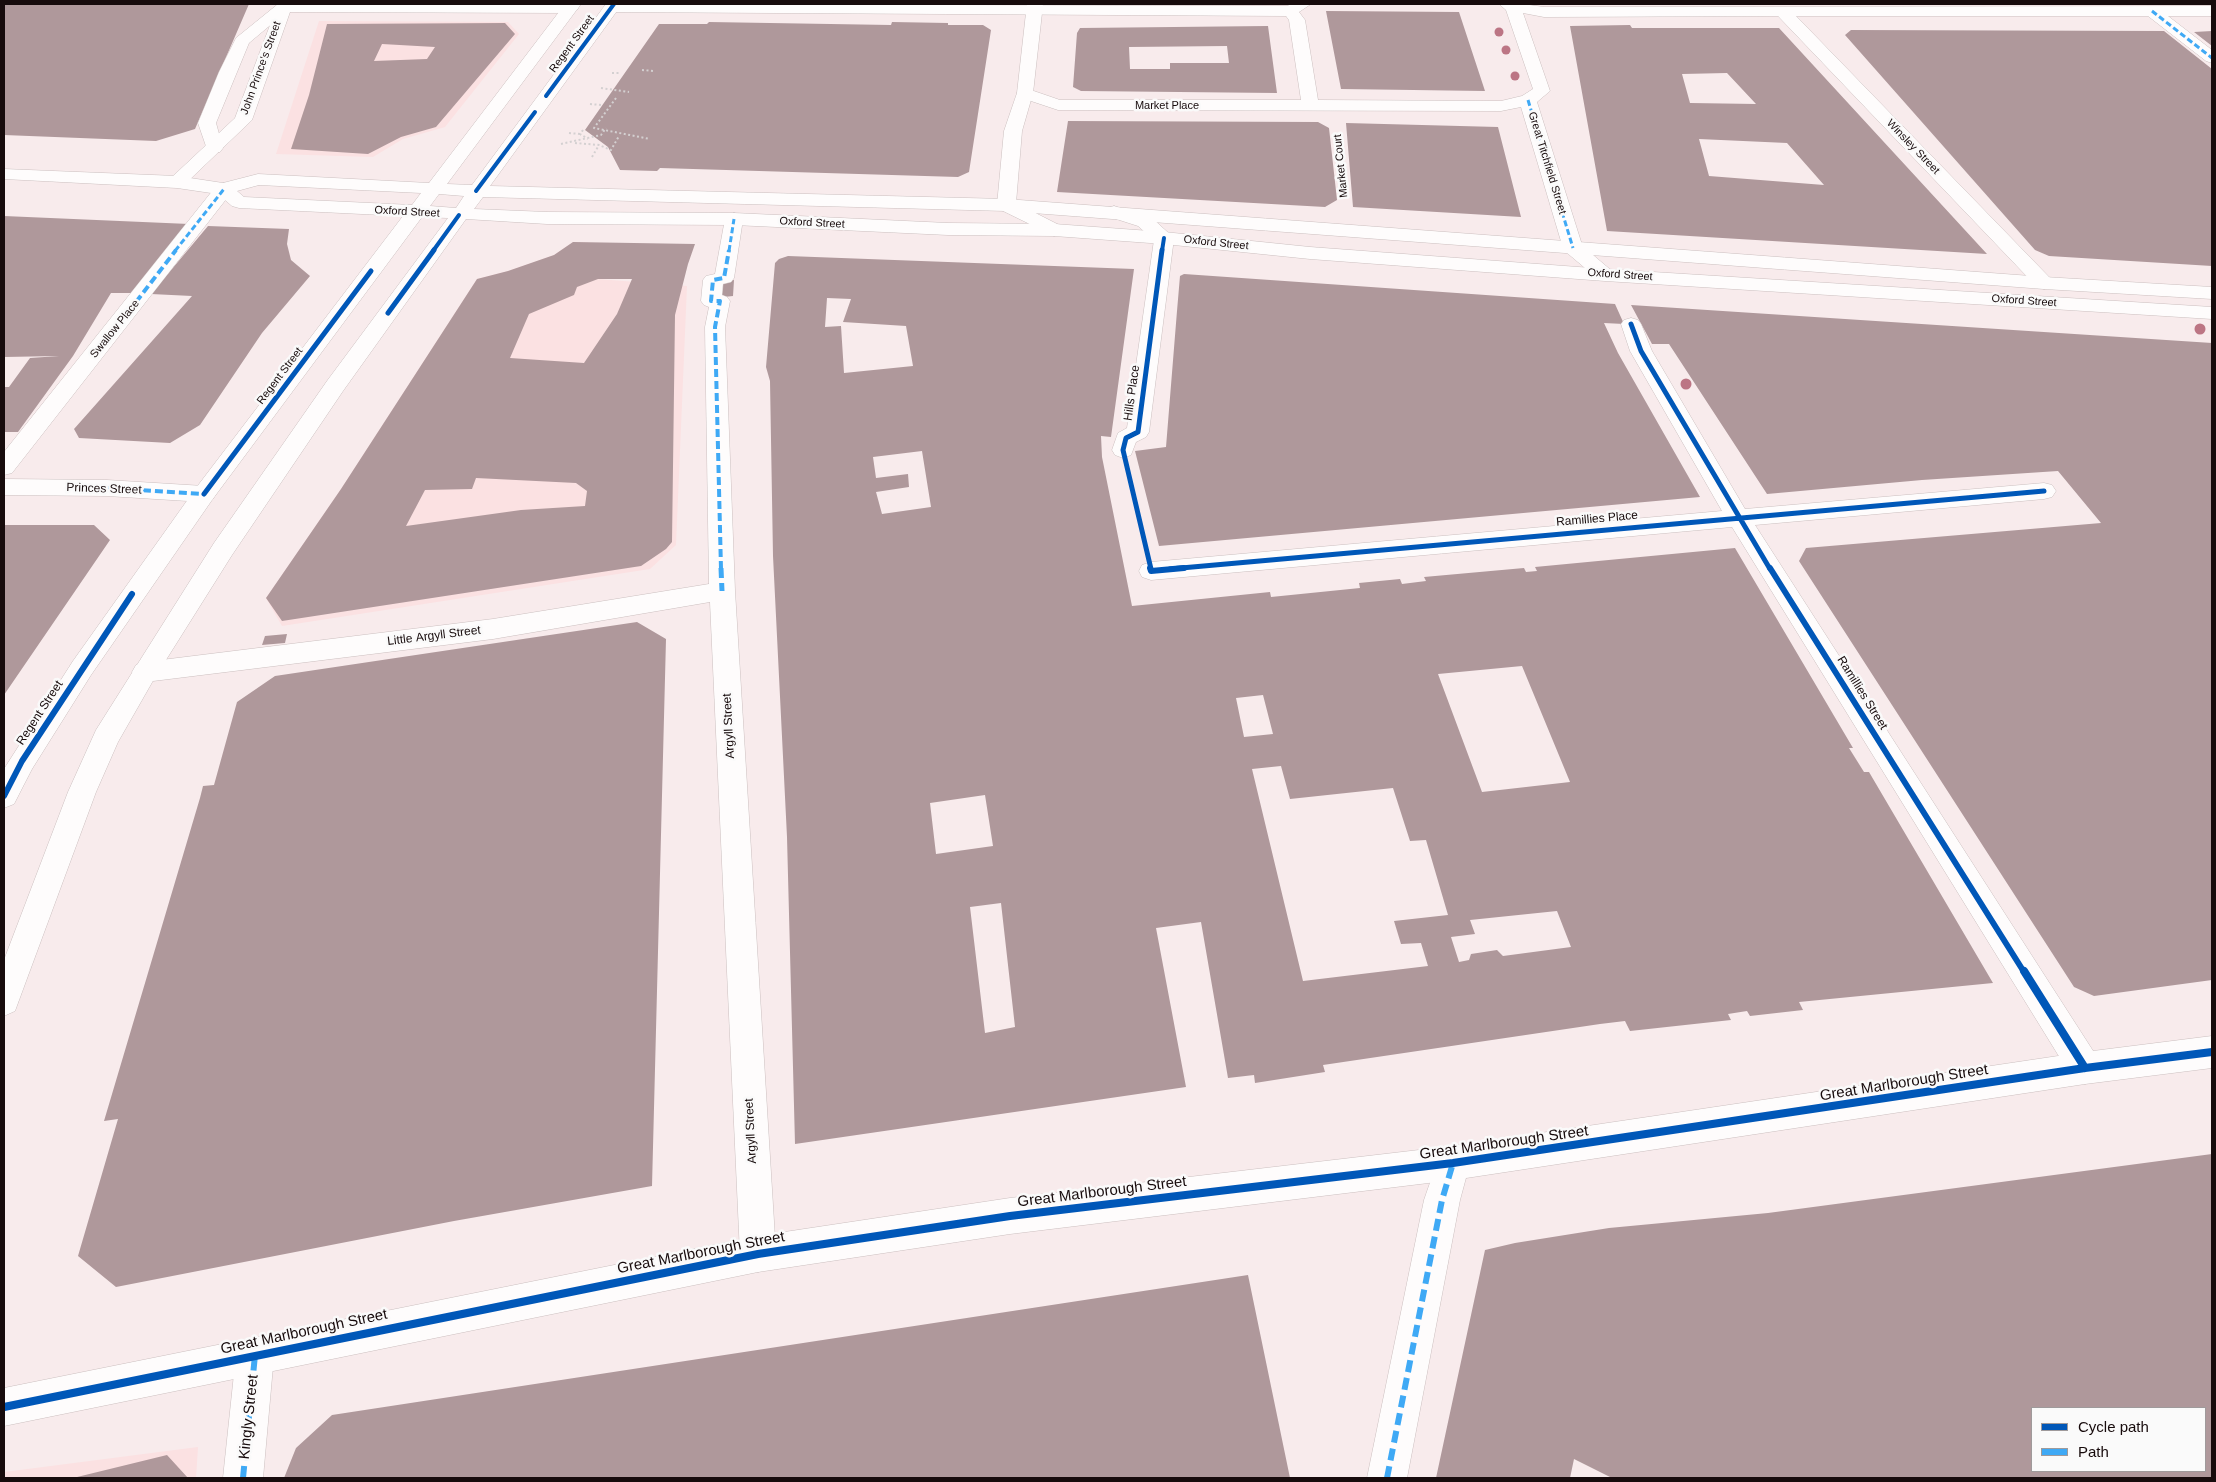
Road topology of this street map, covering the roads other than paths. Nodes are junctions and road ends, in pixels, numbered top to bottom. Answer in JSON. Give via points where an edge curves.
{"nodes":[{"id":1,"x":1510,"y":5,"type":"edge"},
{"id":2,"x":285,"y":6,"type":"edge"},
{"id":3,"x":572,"y":6,"type":"edge"},
{"id":4,"x":612,"y":7,"type":"edge"},
{"id":5,"x":1034,"y":7,"type":"edge"},
{"id":6,"x":1296,"y":7,"type":"edge"},
{"id":7,"x":2152,"y":11,"type":"junction"},
{"id":8,"x":2212,"y":11,"type":"edge"},
{"id":9,"x":1783,"y":12,"type":"junction"},
{"id":10,"x":2212,"y":58,"type":"edge"},
{"id":11,"x":1025,"y":93,"type":"junction"},
{"id":12,"x":1528,"y":100,"type":"junction"},
{"id":13,"x":1310,"y":104,"type":"junction"},
{"id":14,"x":214,"y":148,"type":"junction"},
{"id":15,"x":4,"y":174,"type":"edge"},
{"id":16,"x":177,"y":182,"type":"junction"},
{"id":17,"x":224,"y":189,"type":"junction"},
{"id":18,"x":434,"y":189,"type":"junction"},
{"id":19,"x":476,"y":191,"type":"junction"},
{"id":20,"x":1006,"y":205,"type":"junction"},
{"id":21,"x":1114,"y":212,"type":"junction"},
{"id":22,"x":415,"y":213,"type":"junction"},
{"id":23,"x":459,"y":214,"type":"junction"},
{"id":24,"x":734,"y":219,"type":"junction"},
{"id":25,"x":1054,"y":230,"type":"junction"},
{"id":26,"x":1164,"y":238,"type":"junction"},
{"id":27,"x":1572,"y":248,"type":"junction"},
{"id":28,"x":1605,"y":275,"type":"junction"},
{"id":29,"x":2044,"y":283,"type":"junction"},
{"id":30,"x":2212,"y":293,"type":"edge"},
{"id":31,"x":2212,"y":313,"type":"edge"},
{"id":32,"x":1631,"y":324,"type":"dead end"},
{"id":33,"x":1123,"y":450,"type":"dead end"},
{"id":34,"x":4,"y":467,"type":"edge"},
{"id":35,"x":4,"y":487,"type":"edge"},
{"id":36,"x":2044,"y":491,"type":"dead end"},
{"id":37,"x":204,"y":494,"type":"junction"},
{"id":38,"x":1738,"y":518,"type":"junction"},
{"id":39,"x":1151,"y":571,"type":"dead end"},
{"id":40,"x":722,"y":591,"type":"junction"},
{"id":41,"x":145,"y":672,"type":"junction"},
{"id":42,"x":4,"y":796,"type":"edge"},
{"id":43,"x":4,"y":997,"type":"edge"},
{"id":44,"x":2212,"y":1052,"type":"edge"},
{"id":45,"x":2085,"y":1068,"type":"junction"},
{"id":46,"x":1453,"y":1163,"type":"junction"},
{"id":47,"x":758,"y":1254,"type":"junction"},
{"id":48,"x":255,"y":1356,"type":"junction"},
{"id":49,"x":4,"y":1407,"type":"edge"},
{"id":50,"x":243,"y":1478,"type":"edge"},
{"id":51,"x":1387,"y":1478,"type":"edge"}],
"edges":[{"from":1,"to":9,"type":"street","via":[[1544,12]]},
{"from":1,"to":12,"type":"street","name":"Great Titchfield Street","via":[[1542,91]]},
{"from":2,"to":3,"type":"street"},
{"from":2,"to":14,"type":"street","name":"John Prince's Street","via":[[243,120]]},
{"from":2,"to":14,"type":"street","name":"John Prince's Street","via":[[242,41],[207,123]]},
{"from":3,"to":18,"type":"street","name":"Regent Street"},
{"from":4,"to":5,"type":"street"},
{"from":4,"to":19,"type":"street","name":"Regent Street"},
{"from":5,"to":6,"type":"street"},
{"from":5,"to":11,"type":"street"},
{"from":6,"to":13,"type":"street"},
{"from":7,"to":8,"type":"street"},
{"from":7,"to":9,"type":"street"},
{"from":7,"to":10,"type":"street"},
{"from":9,"to":29,"type":"street","name":"Winsley Street"},
{"from":11,"to":13,"type":"street","name":"Market Place","via":[[1067,105]]},
{"from":11,"to":20,"type":"street","via":[[1013,131]]},
{"from":12,"to":13,"type":"street","name":"Market Place","via":[[1501,106]]},
{"from":12,"to":27,"type":"street","name":"Great Titchfield Street"},
{"from":14,"to":16,"type":"street","name":"John Prince's Street"},
{"from":15,"to":16,"type":"street","name":"Oxford Street"},
{"from":16,"to":17,"type":"street","name":"Oxford Street"},
{"from":17,"to":18,"type":"street","name":"Oxford Street","via":[[258,179]]},
{"from":17,"to":22,"type":"street","name":"Oxford Street","via":[[239,202]]},
{"from":17,"to":34,"type":"street","name":"Swallow Place"},
{"from":18,"to":19,"type":"street","name":"Oxford Street"},
{"from":18,"to":22,"type":"street","name":"Regent Street"},
{"from":19,"to":20,"type":"street","name":"Oxford Street"},
{"from":19,"to":23,"type":"street","name":"Regent Street"},
{"from":20,"to":21,"type":"street","name":"Oxford Street"},
{"from":20,"to":25,"type":"street"},
{"from":21,"to":26,"type":"street","via":[[1145,222]]},
{"from":21,"to":27,"type":"street","name":"Oxford Street"},
{"from":22,"to":23,"type":"street","name":"Oxford Street"},
{"from":22,"to":37,"type":"street","name":"Regent Street"},
{"from":23,"to":24,"type":"street","name":"Oxford Street"},
{"from":23,"to":41,"type":"street","name":"Regent Street","via":[[273,474]]},
{"from":24,"to":25,"type":"street","name":"Oxford Street","via":[[948,229]]},
{"from":24,"to":40,"type":"street","name":"Argyll Street","via":[[724,278],[713,280],[711,301],[720,301],[715,327]]},
{"from":25,"to":26,"type":"street","name":"Oxford Street"},
{"from":26,"to":28,"type":"street","name":"Oxford Street","via":[[1310,253]]},
{"from":26,"to":33,"type":"street","name":"Hills Place","via":[[1138,432],[1126,438]]},
{"from":27,"to":28,"type":"street"},
{"from":27,"to":29,"type":"street","name":"Oxford Street"},
{"from":28,"to":31,"type":"street","name":"Oxford Street"},
{"from":29,"to":30,"type":"street","name":"Oxford Street"},
{"from":32,"to":38,"type":"street","name":"Ramillies Street","via":[[1641,351]]},
{"from":35,"to":37,"type":"street","name":"Princes Street","via":[[106,488]]},
{"from":36,"to":38,"type":"street","name":"Ramillies Place"},
{"from":37,"to":42,"type":"street","name":"Regent Street","via":[[82,668],[22,761]]},
{"from":38,"to":39,"type":"street","name":"Ramillies Place"},
{"from":38,"to":45,"type":"street","name":"Ramillies Street"},
{"from":40,"to":41,"type":"street","name":"Little Argyll Street","via":[[493,629]]},
{"from":40,"to":47,"type":"street","name":"Argyll Street"},
{"from":41,"to":43,"type":"street","name":"Regent Street","via":[[106,738],[82,792]]},
{"from":44,"to":45,"type":"street","name":"Great Marlborough Street"},
{"from":45,"to":46,"type":"street","name":"Great Marlborough Street"},
{"from":46,"to":47,"type":"street","name":"Great Marlborough Street","via":[[1010,1216]]},
{"from":46,"to":51,"type":"street","name":"Great Marlborough Street","via":[[1442,1200]]},
{"from":47,"to":48,"type":"street","name":"Great Marlborough Street"},
{"from":48,"to":49,"type":"street","name":"Great Marlborough Street"},
{"from":48,"to":50,"type":"street","name":"Kingly Street"}]}
